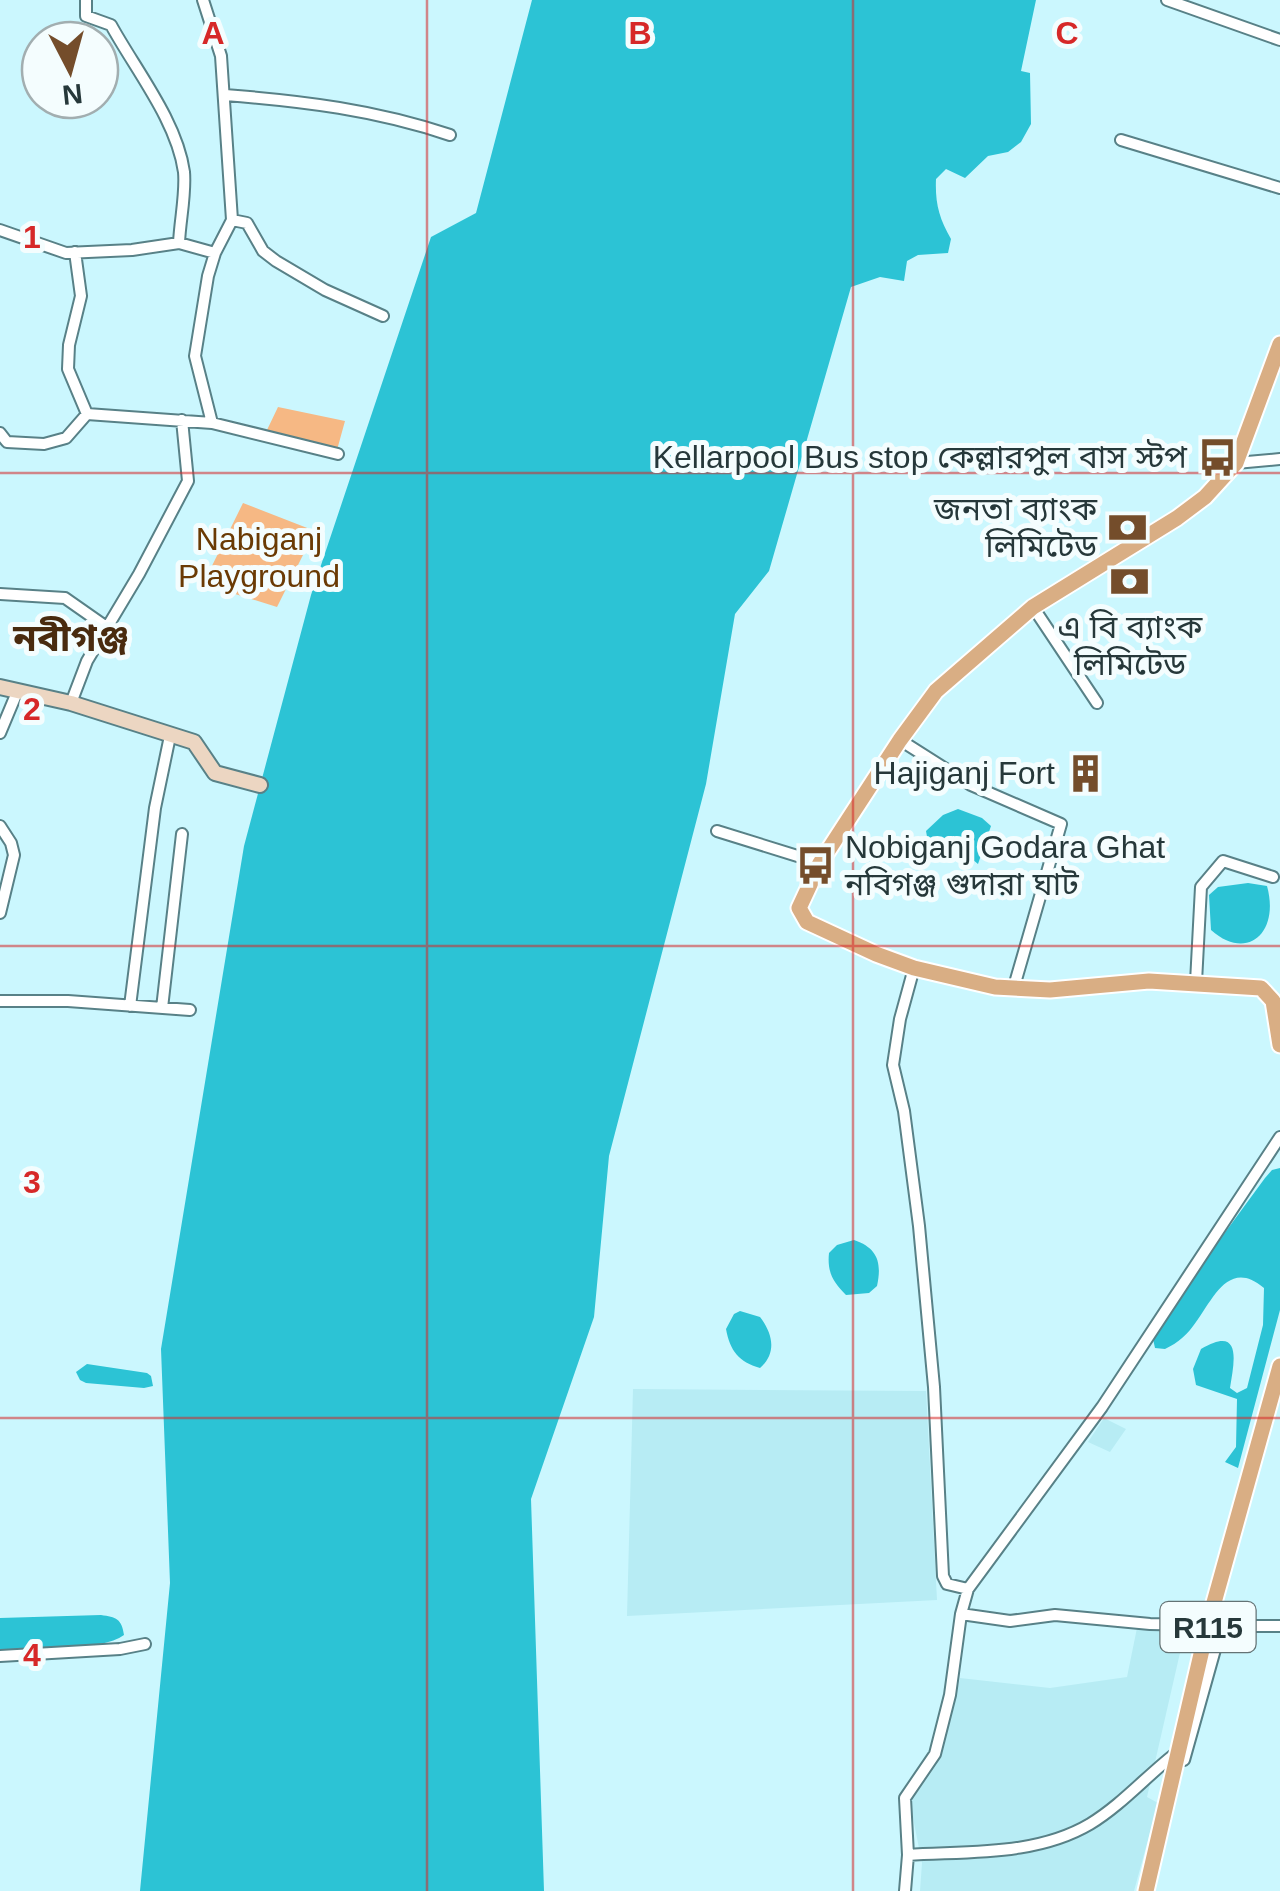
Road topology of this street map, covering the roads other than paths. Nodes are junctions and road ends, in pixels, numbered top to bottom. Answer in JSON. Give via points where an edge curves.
{"nodes":[{"id":1,"x":86,"y":0,"type":"edge"},
{"id":2,"x":203,"y":0,"type":"edge"},
{"id":3,"x":1166,"y":0,"type":"edge"},
{"id":4,"x":1280,"y":40,"type":"edge"},
{"id":5,"x":225,"y":95,"type":"junction"},
{"id":6,"x":450,"y":135,"type":"dead end"},
{"id":7,"x":1121,"y":140,"type":"dead end"},
{"id":8,"x":1280,"y":188,"type":"edge"},
{"id":9,"x":232,"y":220,"type":"junction"},
{"id":10,"x":0,"y":230,"type":"edge"},
{"id":11,"x":179,"y":243,"type":"junction"},
{"id":12,"x":74,"y":252,"type":"junction"},
{"id":13,"x":215,"y":252,"type":"junction"},
{"id":14,"x":384,"y":316,"type":"dead end"},
{"id":15,"x":1280,"y":344,"type":"edge"},
{"id":16,"x":87,"y":414,"type":"junction"},
{"id":17,"x":182,"y":420,"type":"junction"},
{"id":18,"x":212,"y":422,"type":"junction"},
{"id":19,"x":0,"y":433,"type":"edge"},
{"id":20,"x":338,"y":454,"type":"dead end"},
{"id":21,"x":1280,"y":459,"type":"edge"},
{"id":22,"x":1236,"y":463,"type":"junction"},
{"id":23,"x":0,"y":594,"type":"edge"},
{"id":24,"x":1032,"y":607,"type":"junction"},
{"id":25,"x":105,"y":626,"type":"junction"},
{"id":26,"x":0,"y":687,"type":"edge"},
{"id":27,"x":18,"y":690,"type":"junction"},
{"id":28,"x":1096,"y":703,"type":"dead end"},
{"id":29,"x":71,"y":704,"type":"junction"},
{"id":30,"x":0,"y":733,"type":"edge"},
{"id":31,"x":170,"y":736,"type":"junction"},
{"id":32,"x":900,"y":740,"type":"junction"},
{"id":33,"x":260,"y":785,"type":"dead end"},
{"id":34,"x":0,"y":826,"type":"edge"},
{"id":35,"x":717,"y":831,"type":"dead end"},
{"id":36,"x":182,"y":834,"type":"dead end"},
{"id":37,"x":820,"y":864,"type":"junction"},
{"id":38,"x":1273,"y":877,"type":"dead end"},
{"id":39,"x":0,"y":912,"type":"edge"},
{"id":40,"x":914,"y":968,"type":"junction"},
{"id":41,"x":1196,"y":982,"type":"junction"},
{"id":42,"x":1013,"y":990,"type":"junction"},
{"id":43,"x":0,"y":1002,"type":"edge"},
{"id":44,"x":130,"y":1006,"type":"junction"},
{"id":45,"x":162,"y":1008,"type":"junction"},
{"id":46,"x":190,"y":1010,"type":"dead end"},
{"id":47,"x":1280,"y":1045,"type":"edge"},
{"id":48,"x":1280,"y":1136,"type":"edge"},
{"id":49,"x":1280,"y":1366,"type":"edge"},
{"id":50,"x":968,"y":1589,"type":"junction"},
{"id":51,"x":960,"y":1614,"type":"junction"},
{"id":52,"x":1216,"y":1622,"type":"junction"},
{"id":53,"x":1280,"y":1626,"type":"edge"},
{"id":54,"x":146,"y":1644,"type":"dead end"},
{"id":55,"x":0,"y":1656,"type":"edge"},
{"id":56,"x":1180,"y":1750,"type":"junction"},
{"id":57,"x":908,"y":1855,"type":"junction"},
{"id":58,"x":904,"y":1891,"type":"edge"},
{"id":59,"x":1148,"y":1891,"type":"edge"}],
"edges":[{"from":1,"to":11,"type":"street","via":[[86,16],[110,25],[174,136],[184,177]]},
{"from":2,"to":5,"type":"street"},
{"from":3,"to":4,"type":"street"},
{"from":5,"to":6,"type":"street","via":[[366,111]]},
{"from":5,"to":9,"type":"street"},
{"from":7,"to":8,"type":"street"},
{"from":9,"to":13,"type":"street"},
{"from":9,"to":14,"type":"street","via":[[247,223],[264,250],[304,279]]},
{"from":10,"to":12,"type":"street"},
{"from":11,"to":12,"type":"street"},
{"from":11,"to":13,"type":"street"},
{"from":12,"to":16,"type":"street","via":[[80,296],[68,369]]},
{"from":13,"to":18,"type":"street","via":[[194,356]]},
{"from":15,"to":22,"type":"main road"},
{"from":16,"to":17,"type":"street"},
{"from":16,"to":19,"type":"street","via":[[70,436],[44,444],[6,442]]},
{"from":17,"to":18,"type":"street"},
{"from":17,"to":25,"type":"street","via":[[188,481]]},
{"from":18,"to":20,"type":"street"},
{"from":21,"to":22,"type":"street"},
{"from":22,"to":24,"type":"main road","via":[[1177,518]]},
{"from":23,"to":25,"type":"street","via":[[65,598]]},
{"from":24,"to":28,"type":"street"},
{"from":24,"to":32,"type":"main road","via":[[936,691]]},
{"from":25,"to":29,"type":"street"},
{"from":26,"to":27,"type":"main road"},
{"from":27,"to":29,"type":"main road"},
{"from":27,"to":30,"type":"street"},
{"from":29,"to":31,"type":"main road"},
{"from":31,"to":33,"type":"main road","via":[[198,745],[214,773]]},
{"from":31,"to":44,"type":"street"},
{"from":32,"to":37,"type":"main road"},
{"from":32,"to":42,"type":"street","via":[[971,785],[1061,824]]},
{"from":34,"to":39,"type":"street","via":[[14,849]]},
{"from":35,"to":37,"type":"street"},
{"from":36,"to":45,"type":"street"},
{"from":37,"to":40,"type":"main road","via":[[800,916]]},
{"from":38,"to":41,"type":"street","via":[[1222,861],[1200,887]]},
{"from":40,"to":42,"type":"main road"},
{"from":40,"to":50,"type":"street","via":[[894,1065],[919,1226],[944,1576],[947,1584]]},
{"from":41,"to":42,"type":"main road"},
{"from":41,"to":47,"type":"main road","via":[[1268,993]]},
{"from":43,"to":44,"type":"street"},
{"from":44,"to":45,"type":"street"},
{"from":45,"to":46,"type":"street"},
{"from":48,"to":50,"type":"street","via":[[1102,1407]]},
{"from":49,"to":52,"type":"main road","number":"R115"},
{"from":50,"to":51,"type":"street"},
{"from":51,"to":52,"type":"street","via":[[1010,1621],[1055,1616]]},
{"from":51,"to":57,"type":"street","via":[[934,1754],[905,1798]]},
{"from":52,"to":53,"type":"street"},
{"from":52,"to":56,"type":"main road","number":"R115"},
{"from":52,"to":59,"type":"street"},
{"from":54,"to":55,"type":"street"},
{"from":56,"to":57,"type":"street","via":[[1109,1810],[1061,1838],[1037,1846]]},
{"from":56,"to":59,"type":"main road","number":"R115"},
{"from":57,"to":58,"type":"street"}]}
